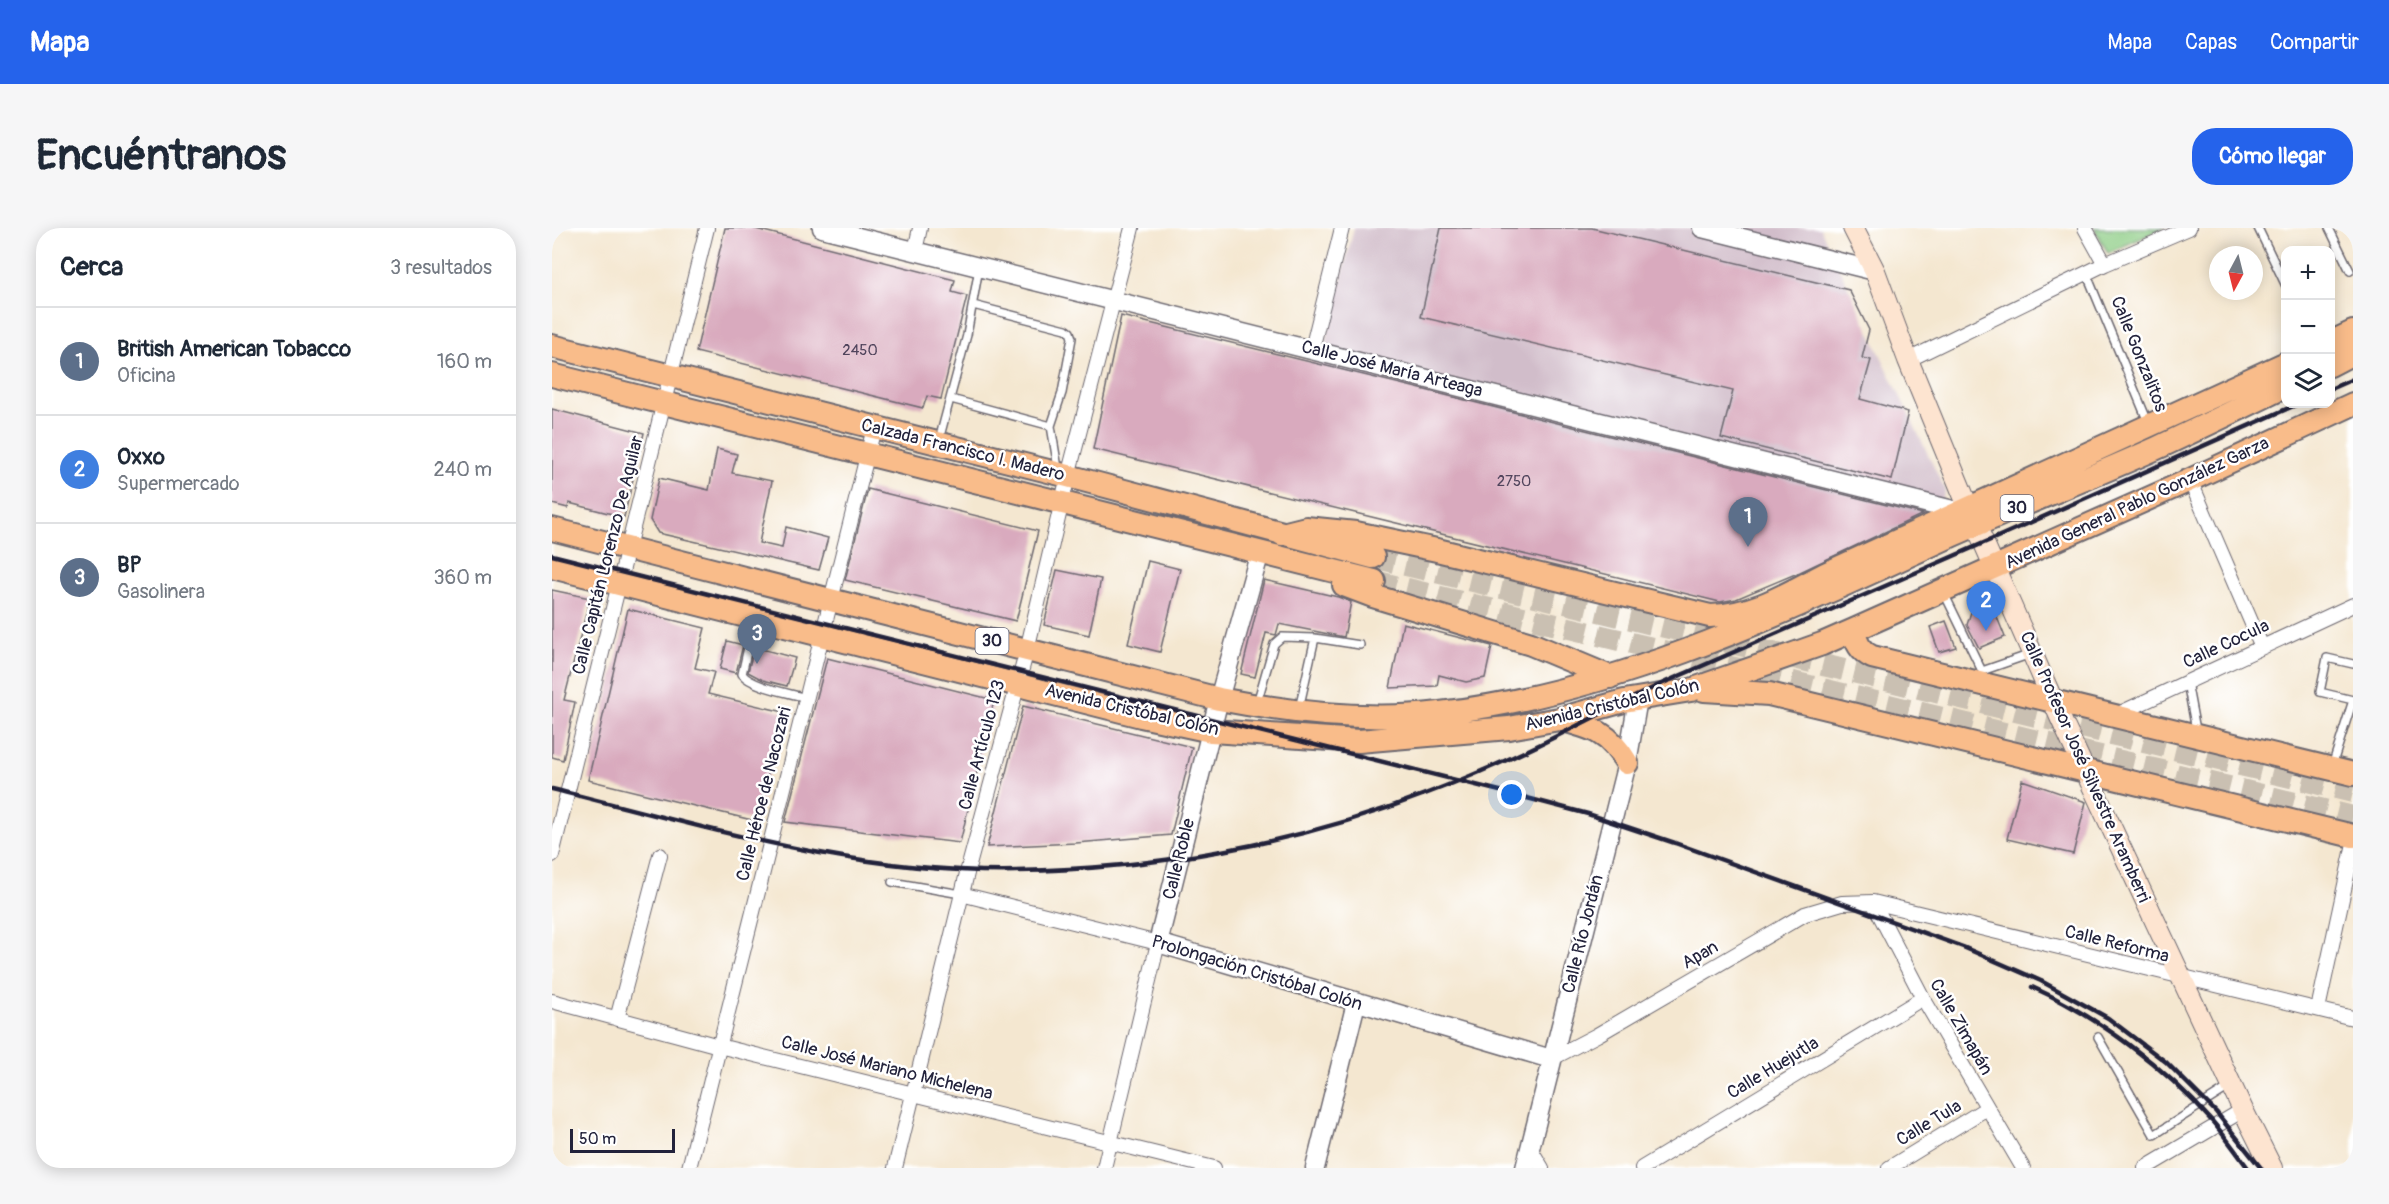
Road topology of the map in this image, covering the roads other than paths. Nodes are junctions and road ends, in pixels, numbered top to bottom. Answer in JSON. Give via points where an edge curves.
{"nodes":[{"id":1,"x":707,"y":228,"type":"edge"},
{"id":2,"x":822,"y":228,"type":"edge"},
{"id":3,"x":920,"y":228,"type":"edge"},
{"id":4,"x":1132,"y":228,"type":"edge"},
{"id":5,"x":1342,"y":228,"type":"edge"},
{"id":6,"x":1702,"y":228,"type":"edge"},
{"id":7,"x":1853,"y":228,"type":"edge"},
{"id":8,"x":2085,"y":228,"type":"edge"},
{"id":9,"x":2189,"y":228,"type":"edge"},
{"id":10,"x":2258,"y":228,"type":"edge"},
{"id":11,"x":2329,"y":228,"type":"edge"},
{"id":12,"x":915,"y":251,"type":"junction"},
{"id":13,"x":2105,"y":264,"type":"junction"},
{"id":14,"x":980,"y":268,"type":"junction"},
{"id":15,"x":1875,"y":271,"type":"junction"},
{"id":16,"x":2350,"y":271,"type":"dead end"},
{"id":17,"x":2087,"y":275,"type":"junction"},
{"id":18,"x":2281,"y":276,"type":"edge"},
{"id":19,"x":1113,"y":301,"type":"junction"},
{"id":20,"x":973,"y":304,"type":"junction"},
{"id":21,"x":2353,"y":332,"type":"edge"},
{"id":22,"x":2335,"y":341,"type":"edge"},
{"id":23,"x":552,"y":346,"type":"edge"},
{"id":24,"x":1312,"y":349,"type":"junction"},
{"id":25,"x":2353,"y":353,"type":"edge"},
{"id":26,"x":1908,"y":360,"type":"junction"},
{"id":27,"x":2335,"y":362,"type":"edge"},
{"id":28,"x":2281,"y":365,"type":"edge"},
{"id":29,"x":552,"y":375,"type":"edge"},
{"id":30,"x":670,"y":376,"type":"junction"},
{"id":31,"x":2281,"y":388,"type":"edge"},
{"id":32,"x":951,"y":399,"type":"junction"},
{"id":33,"x":664,"y":402,"type":"junction"},
{"id":34,"x":2353,"y":404,"type":"edge"},
{"id":35,"x":1051,"y":426,"type":"junction"},
{"id":36,"x":2149,"y":426,"type":"junction"},
{"id":37,"x":874,"y":428,"type":"junction"},
{"id":38,"x":938,"y":444,"type":"junction"},
{"id":39,"x":2159,"y":447,"type":"junction"},
{"id":40,"x":867,"y":454,"type":"junction"},
{"id":41,"x":1063,"y":475,"type":"junction"},
{"id":42,"x":2190,"y":480,"type":"junction"},
{"id":43,"x":1061,"y":502,"type":"junction"},
{"id":44,"x":1969,"y":516,"type":"junction"},
{"id":45,"x":552,"y":529,"type":"edge"},
{"id":46,"x":1282,"y":534,"type":"junction"},
{"id":47,"x":629,"y":548,"type":"junction"},
{"id":48,"x":1260,"y":552,"type":"junction"},
{"id":49,"x":1373,"y":557,"type":"tunnel mouth"},
{"id":50,"x":552,"y":567,"type":"edge"},
{"id":51,"x":1321,"y":568,"type":"junction"},
{"id":52,"x":1995,"y":568,"type":"junction"},
{"id":53,"x":1374,"y":580,"type":"tunnel mouth"},
{"id":54,"x":621,"y":584,"type":"junction"},
{"id":55,"x":1942,"y":591,"type":"junction"},
{"id":56,"x":831,"y":601,"type":"junction"},
{"id":57,"x":2353,"y":605,"type":"edge"},
{"id":58,"x":2346,"y":613,"type":"edge"},
{"id":59,"x":754,"y":618,"type":"junction"},
{"id":60,"x":1854,"y":630,"type":"junction"},
{"id":61,"x":822,"y":635,"type":"junction"},
{"id":62,"x":1315,"y":638,"type":"junction"},
{"id":63,"x":1822,"y":644,"type":"joint"},
{"id":64,"x":1360,"y":645,"type":"dead end"},
{"id":65,"x":2262,"y":647,"type":"junction"},
{"id":66,"x":1027,"y":650,"type":"junction"},
{"id":67,"x":2033,"y":653,"type":"junction"},
{"id":68,"x":2353,"y":664,"type":"edge"},
{"id":69,"x":1610,"y":676,"type":"junction"},
{"id":70,"x":1985,"y":679,"type":"junction"},
{"id":71,"x":2187,"y":682,"type":"junction"},
{"id":72,"x":1017,"y":684,"type":"junction"},
{"id":73,"x":1691,"y":690,"type":"junction"},
{"id":74,"x":806,"y":698,"type":"junction"},
{"id":75,"x":1219,"y":699,"type":"junction"},
{"id":76,"x":1638,"y":699,"type":"junction"},
{"id":77,"x":2353,"y":700,"type":"edge"},
{"id":78,"x":2055,"y":701,"type":"junction"},
{"id":79,"x":1256,"y":706,"type":"junction"},
{"id":80,"x":1299,"y":712,"type":"junction"},
{"id":81,"x":2115,"y":716,"type":"junction"},
{"id":82,"x":1559,"y":719,"type":"junction"},
{"id":83,"x":1438,"y":724,"type":"junction"},
{"id":84,"x":1211,"y":731,"type":"junction"},
{"id":85,"x":2197,"y":736,"type":"junction"},
{"id":86,"x":1627,"y":763,"type":"junction"},
{"id":87,"x":2331,"y":769,"type":"junction"},
{"id":88,"x":2085,"y":771,"type":"junction"},
{"id":89,"x":2353,"y":774,"type":"edge"},
{"id":90,"x":2353,"y":836,"type":"edge"},
{"id":91,"x":2353,"y":848,"type":"edge"},
{"id":92,"x":552,"y":855,"type":"edge"},
{"id":93,"x":660,"y":855,"type":"dead end"},
{"id":94,"x":892,"y":882,"type":"dead end"},
{"id":95,"x":962,"y":894,"type":"junction"},
{"id":96,"x":1873,"y":902,"type":"junction"},
{"id":97,"x":1158,"y":943,"type":"junction"},
{"id":98,"x":2182,"y":978,"type":"junction"},
{"id":99,"x":1923,"y":998,"type":"junction"},
{"id":100,"x":552,"y":1001,"type":"edge"},
{"id":101,"x":1356,"y":1003,"type":"junction"},
{"id":102,"x":2318,"y":1009,"type":"junction"},
{"id":103,"x":2353,"y":1018,"type":"edge"},
{"id":104,"x":617,"y":1019,"type":"junction"},
{"id":105,"x":2098,"y":1037,"type":"dead end"},
{"id":106,"x":719,"y":1046,"type":"junction"},
{"id":107,"x":1551,"y":1059,"type":"junction"},
{"id":108,"x":2232,"y":1085,"type":"junction"},
{"id":109,"x":914,"y":1093,"type":"junction"},
{"id":110,"x":1987,"y":1108,"type":"junction"},
{"id":111,"x":2242,"y":1110,"type":"junction"},
{"id":112,"x":1111,"y":1142,"type":"junction"},
{"id":113,"x":1530,"y":1148,"type":"junction"},
{"id":114,"x":689,"y":1168,"type":"edge"},
{"id":115,"x":895,"y":1168,"type":"edge"},
{"id":116,"x":1104,"y":1168,"type":"edge"},
{"id":117,"x":1214,"y":1168,"type":"edge"},
{"id":118,"x":1315,"y":1168,"type":"edge"},
{"id":119,"x":1525,"y":1168,"type":"edge"},
{"id":120,"x":1542,"y":1168,"type":"edge"},
{"id":121,"x":1642,"y":1168,"type":"edge"},
{"id":122,"x":1889,"y":1168,"type":"edge"},
{"id":123,"x":2023,"y":1168,"type":"edge"},
{"id":124,"x":2145,"y":1168,"type":"edge"},
{"id":125,"x":2272,"y":1168,"type":"edge"}],
"edges":[{"from":1,"to":30,"type":"street"},
{"from":2,"to":12,"type":"street","name":"Calle José María Arteaga"},
{"from":3,"to":12,"type":"street"},
{"from":4,"to":19,"type":"street","name":"Calle Artículo 123"},
{"from":5,"to":24,"type":"street"},
{"from":6,"to":15,"type":"street"},
{"from":7,"to":15,"type":"main road","name":"Calle Profesor José Silvestre Aramberri"},
{"from":8,"to":13,"type":"street"},
{"from":9,"to":13,"type":"street"},
{"from":10,"to":18,"type":"lane"},
{"from":11,"to":16,"type":"lane"},
{"from":12,"to":14,"type":"street","name":"Calle José María Arteaga"},
{"from":13,"to":17,"type":"street"},
{"from":14,"to":19,"type":"street","name":"Calle José María Arteaga"},
{"from":14,"to":20,"type":"lane"},
{"from":15,"to":26,"type":"main road","name":"Calle Profesor José Silvestre Aramberri"},
{"from":17,"to":26,"type":"street"},
{"from":17,"to":36,"type":"lane","name":"Calle Gonzalitos"},
{"from":19,"to":24,"type":"street","name":"Calle José María Arteaga"},
{"from":19,"to":41,"type":"street","name":"Calle Artículo 123"},
{"from":20,"to":32,"type":"lane"},
{"from":20,"to":35,"type":"lane","via":[[1070,332],[1062,393]]},
{"from":21,"to":22,"type":"main road"},
{"from":23,"to":30,"type":"main road","name":"Calzada Francisco I. Madero"},
{"from":24,"to":44,"type":"street","name":"Calle José María Arteaga"},
{"from":25,"to":27,"type":"main road"},
{"from":26,"to":44,"type":"main road","name":"Calle Profesor José Silvestre Aramberri"},
{"from":28,"to":36,"type":"main road","number":"30"},
{"from":29,"to":33,"type":"main road","name":"Calzada Francisco I. Madero"},
{"from":30,"to":33,"type":"street"},
{"from":30,"to":37,"type":"main road","name":"Calzada Francisco I. Madero"},
{"from":31,"to":39,"type":"main road","number":"30"},
{"from":32,"to":35,"type":"lane"},
{"from":32,"to":38,"type":"lane"},
{"from":33,"to":40,"type":"main road","name":"Calzada Francisco I. Madero"},
{"from":33,"to":47,"type":"street","name":"Calle Capitán Lorenzo De Aguilar"},
{"from":34,"to":42,"type":"main road","name":"Avenida General Pablo González Garza","number":"30"},
{"from":35,"to":41,"type":"lane"},
{"from":36,"to":39,"type":"lane","name":"Calle Gonzalitos"},
{"from":36,"to":44,"type":"main road","number":"30"},
{"from":37,"to":38,"type":"main road","name":"Calzada Francisco I. Madero"},
{"from":37,"to":40,"type":"street","name":"Calle Héroe de Nacozari"},
{"from":38,"to":41,"type":"main road","name":"Calzada Francisco I. Madero"},
{"from":39,"to":44,"type":"main road","number":"30"},
{"from":40,"to":43,"type":"main road","name":"Calzada Francisco I. Madero"},
{"from":40,"to":56,"type":"street","name":"Calle Héroe de Nacozari"},
{"from":41,"to":43,"type":"street","name":"Calle Artículo 123"},
{"from":41,"to":46,"type":"main road","name":"Calzada Francisco I. Madero"},
{"from":42,"to":52,"type":"main road","name":"Avenida General Pablo González Garza","number":"30"},
{"from":42,"to":65,"type":"street"},
{"from":43,"to":48,"type":"main road","name":"Calzada Francisco I. Madero"},
{"from":43,"to":66,"type":"street","name":"Calle Artículo 123"},
{"from":44,"to":46,"type":"main road","via":[[1825,574],[1750,611],[1719,616],[1356,533],[1306,528]]},
{"from":44,"to":52,"type":"main road","name":"Calle Profesor José Silvestre Aramberri"},
{"from":44,"to":69,"type":"main road","name":"Avenida Cristóbal Colón","number":"30","via":[[1747,628]]},
{"from":45,"to":47,"type":"main road","name":"Avenida Cristóbal Colón","number":"30"},
{"from":46,"to":49,"type":"main road","name":"Calzada Francisco I. Madero"},
{"from":47,"to":54,"type":"street","name":"Calle Capitán Lorenzo De Aguilar"},
{"from":47,"to":56,"type":"main road","name":"Avenida Cristóbal Colón","number":"30"},
{"from":48,"to":51,"type":"main road","name":"Calzada Francisco I. Madero"},
{"from":48,"to":75,"type":"street","name":"Calle Roble"},
{"from":50,"to":54,"type":"main road","name":"Avenida Cristóbal Colón","number":"30"},
{"from":51,"to":53,"type":"main road","name":"Calzada Francisco I. Madero"},
{"from":51,"to":69,"type":"main road","via":[[1356,591],[1531,644]]},
{"from":52,"to":55,"type":"main road","name":"Avenida General Pablo González Garza","number":"30"},
{"from":52,"to":67,"type":"main road","name":"Calle Profesor José Silvestre Aramberri"},
{"from":54,"to":59,"type":"main road","name":"Avenida Cristóbal Colón","number":"30"},
{"from":54,"to":92,"type":"street","name":"Calle Capitán Lorenzo De Aguilar"},
{"from":55,"to":60,"type":"main road","name":"Avenida General Pablo González Garza","number":"30"},
{"from":55,"to":70,"type":"lane"},
{"from":56,"to":61,"type":"street","name":"Calle Héroe de Nacozari"},
{"from":56,"to":66,"type":"main road","name":"Avenida Cristóbal Colón","number":"30"},
{"from":57,"to":58,"type":"street","name":"Calle Cocula"},
{"from":58,"to":65,"type":"street","name":"Calle Cocula"},
{"from":59,"to":61,"type":"main road","name":"Avenida Cristóbal Colón","number":"30"},
{"from":59,"to":74,"type":"lane","via":[[742,674],[758,684]]},
{"from":60,"to":63,"type":"main road","name":"Avenida General Pablo González Garza","number":"30"},
{"from":60,"to":70,"type":"main road","via":[[1860,648],[1872,657]]},
{"from":61,"to":72,"type":"main road","name":"Avenida Cristóbal Colón","number":"30"},
{"from":61,"to":74,"type":"street","name":"Calle Héroe de Nacozari"},
{"from":62,"to":64,"type":"lane"},
{"from":62,"to":79,"type":"lane","via":[[1278,639]]},
{"from":62,"to":80,"type":"lane"},
{"from":63,"to":73,"type":"main road","name":"Avenida Cristóbal Colón","number":"30"},
{"from":65,"to":71,"type":"street","name":"Calle Cocula"},
{"from":66,"to":72,"type":"street","name":"Calle Artículo 123"},
{"from":66,"to":75,"type":"main road","name":"Avenida Cristóbal Colón","number":"30"},
{"from":67,"to":70,"type":"lane"},
{"from":67,"to":78,"type":"main road","name":"Calle Profesor José Silvestre Aramberri"},
{"from":68,"to":77,"type":"lane","via":[[2327,658],[2320,692]]},
{"from":69,"to":83,"type":"main road","name":"Avenida Cristóbal Colón","number":"30"},
{"from":70,"to":78,"type":"main road"},
{"from":71,"to":81,"type":"street","name":"Calle Cocula"},
{"from":71,"to":85,"type":"lane"},
{"from":72,"to":84,"type":"main road","name":"Avenida Cristóbal Colón","number":"30"},
{"from":72,"to":95,"type":"street","name":"Calle Artículo 123"},
{"from":73,"to":76,"type":"main road","name":"Avenida Cristóbal Colón","number":"30"},
{"from":73,"to":88,"type":"main road","via":[[1768,694]]},
{"from":74,"to":106,"type":"street","name":"Calle Héroe de Nacozari"},
{"from":75,"to":79,"type":"main road","name":"Avenida Cristóbal Colón","number":"30"},
{"from":75,"to":84,"type":"street","name":"Calle Roble"},
{"from":76,"to":82,"type":"main road","name":"Avenida Cristóbal Colón","number":"30"},
{"from":76,"to":86,"type":"street","name":"Calle Río Jordán"},
{"from":77,"to":87,"type":"lane"},
{"from":78,"to":81,"type":"main road"},
{"from":78,"to":88,"type":"main road","name":"Calle Profesor José Silvestre Aramberri"},
{"from":79,"to":80,"type":"main road","name":"Avenida Cristóbal Colón","number":"30"},
{"from":80,"to":83,"type":"main road","name":"Avenida Cristóbal Colón","number":"30"},
{"from":81,"to":85,"type":"main road"},
{"from":82,"to":83,"type":"main road","name":"Avenida Cristóbal Colón","number":"30","via":[[1509,728]]},
{"from":82,"to":86,"type":"main road","via":[[1610,738]]},
{"from":83,"to":84,"type":"main road","name":"Avenida Cristóbal Colón","number":"30","via":[[1359,741]]},
{"from":84,"to":97,"type":"street","name":"Calle Roble"},
{"from":85,"to":87,"type":"main road"},
{"from":86,"to":107,"type":"street","name":"Calle Río Jordán"},
{"from":87,"to":89,"type":"main road"},
{"from":88,"to":90,"type":"main road"},
{"from":88,"to":98,"type":"main road","name":"Calle Profesor José Silvestre Aramberri"},
{"from":91,"to":102,"type":"street"},
{"from":93,"to":104,"type":"street"},
{"from":94,"to":95,"type":"lane"},
{"from":95,"to":97,"type":"street","name":"Prolongación Cristóbal Colón"},
{"from":95,"to":109,"type":"street","name":"Calle Artículo 123"},
{"from":96,"to":98,"type":"street","name":"Calle Reforma"},
{"from":96,"to":99,"type":"street","name":"Calle Zimapán"},
{"from":96,"to":107,"type":"street","name":"Apan","via":[[1842,903],[1805,914]]},
{"from":97,"to":101,"type":"street","name":"Prolongación Cristóbal Colón"},
{"from":97,"to":112,"type":"street","name":"Calle Roble"},
{"from":98,"to":102,"type":"street","name":"Calle Reforma"},
{"from":98,"to":108,"type":"main road","name":"Calle Profesor José Silvestre Aramberri"},
{"from":99,"to":110,"type":"street","name":"Calle Zimapán"},
{"from":99,"to":121,"type":"street","name":"Calle Huejutla"},
{"from":100,"to":104,"type":"street","name":"Calle José Mariano Michelena"},
{"from":101,"to":107,"type":"street","name":"Prolongación Cristóbal Colón"},
{"from":101,"to":118,"type":"street"},
{"from":102,"to":103,"type":"street","name":"Calle Reforma"},
{"from":104,"to":106,"type":"street","name":"Calle José Mariano Michelena"},
{"from":105,"to":108,"type":"lane","via":[[2154,1135]]},
{"from":106,"to":109,"type":"street","name":"Calle José Mariano Michelena"},
{"from":106,"to":114,"type":"street","name":"Calle Héroe de Nacozari"},
{"from":107,"to":113,"type":"street","name":"Calle Río Jordán"},
{"from":108,"to":111,"type":"main road","name":"Calle Profesor José Silvestre Aramberri"},
{"from":109,"to":112,"type":"street","name":"Calle José Mariano Michelena"},
{"from":109,"to":115,"type":"street","name":"Calle Artículo 123"},
{"from":110,"to":122,"type":"street","name":"Calle Tula"},
{"from":110,"to":123,"type":"street","name":"Calle Zimapán"},
{"from":111,"to":124,"type":"street"},
{"from":111,"to":125,"type":"main road","name":"Calle Profesor José Silvestre Aramberri"},
{"from":112,"to":116,"type":"street","name":"Calle Roble"},
{"from":112,"to":117,"type":"street","name":"Calle José Mariano Michelena"},
{"from":113,"to":119,"type":"street","name":"Calle Río Jordán"},
{"from":113,"to":120,"type":"street"}]}
